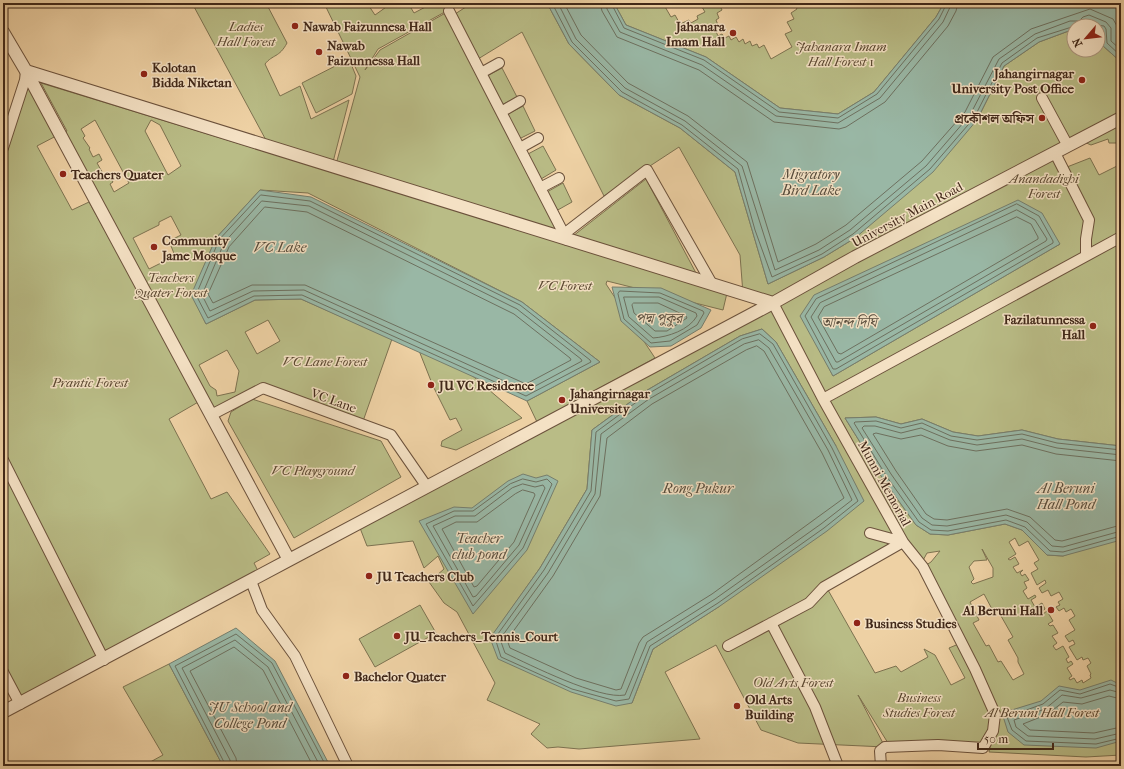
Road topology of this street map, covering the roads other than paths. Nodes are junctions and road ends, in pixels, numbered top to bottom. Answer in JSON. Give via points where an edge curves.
{"nodes":[{"id":1,"x":449,"y":11,"type":"dead end"},
{"id":2,"x":3,"y":32,"type":"edge"},
{"id":3,"x":499,"y":63,"type":"dead end"},
{"id":4,"x":26,"y":71,"type":"junction"},
{"id":5,"x":481,"y":73,"type":"junction"},
{"id":6,"x":1042,"y":98,"type":"dead end"},
{"id":7,"x":520,"y":102,"type":"dead end"},
{"id":8,"x":501,"y":112,"type":"junction"},
{"id":9,"x":1121,"y":118,"type":"edge"},
{"id":10,"x":538,"y":138,"type":"dead end"},
{"id":11,"x":1068,"y":146,"type":"junction"},
{"id":12,"x":3,"y":148,"type":"edge"},
{"id":13,"x":520,"y":148,"type":"junction"},
{"id":14,"x":1054,"y":152,"type":"junction"},
{"id":15,"x":559,"y":178,"type":"dead end"},
{"id":16,"x":540,"y":188,"type":"junction"},
{"id":17,"x":1121,"y":236,"type":"edge"},
{"id":18,"x":566,"y":237,"type":"junction"},
{"id":19,"x":1086,"y":256,"type":"junction"},
{"id":20,"x":712,"y":284,"type":"junction"},
{"id":21,"x":774,"y":303,"type":"junction"},
{"id":22,"x":823,"y":399,"type":"junction"},
{"id":23,"x":211,"y":415,"type":"junction"},
{"id":24,"x":3,"y":460,"type":"edge"},
{"id":25,"x":427,"y":487,"type":"junction"},
{"id":26,"x":870,"y":533,"type":"dead end"},
{"id":27,"x":903,"y":542,"type":"junction"},
{"id":28,"x":289,"y":560,"type":"junction"},
{"id":29,"x":251,"y":581,"type":"junction"},
{"id":30,"x":771,"y":623,"type":"junction"},
{"id":31,"x":728,"y":646,"type":"dead end"},
{"id":32,"x":104,"y":660,"type":"junction"},
{"id":33,"x":3,"y":672,"type":"edge"},
{"id":34,"x":20,"y":704,"type":"junction"},
{"id":35,"x":3,"y":712,"type":"edge"},
{"id":36,"x":348,"y":766,"type":"edge"},
{"id":37,"x":838,"y":766,"type":"edge"},
{"id":38,"x":881,"y":766,"type":"edge"}],
"edges":[{"from":1,"to":5,"type":"street"},
{"from":2,"to":4,"type":"street"},
{"from":3,"to":5,"type":"street"},
{"from":4,"to":12,"type":"street"},
{"from":4,"to":18,"type":"street"},
{"from":4,"to":23,"type":"street"},
{"from":5,"to":8,"type":"street"},
{"from":6,"to":11,"type":"street"},
{"from":7,"to":8,"type":"street"},
{"from":8,"to":13,"type":"street"},
{"from":9,"to":11,"type":"street","name":"University Main Road"},
{"from":10,"to":13,"type":"street"},
{"from":11,"to":14,"type":"street","name":"University Main Road"},
{"from":13,"to":16,"type":"street"},
{"from":14,"to":19,"type":"street","via":[[1089,220]]},
{"from":14,"to":21,"type":"street","name":"University Main Road","via":[[859,254]]},
{"from":15,"to":16,"type":"street"},
{"from":16,"to":18,"type":"street"},
{"from":17,"to":19,"type":"street"},
{"from":18,"to":20,"type":"street"},
{"from":18,"to":20,"type":"street","via":[[647,170]]},
{"from":19,"to":22,"type":"street"},
{"from":20,"to":21,"type":"street"},
{"from":21,"to":22,"type":"street","name":"Munni Memorial"},
{"from":21,"to":25,"type":"street","name":"University Main Road"},
{"from":22,"to":27,"type":"street","name":"Munni Memorial"},
{"from":23,"to":25,"type":"street","name":"VC Lane","via":[[263,388],[391,435]]},
{"from":23,"to":28,"type":"street"},
{"from":24,"to":32,"type":"street"},
{"from":25,"to":28,"type":"street","name":"University Main Road"},
{"from":26,"to":27,"type":"street"},
{"from":27,"to":30,"type":"street","name":"Munni Memorial","via":[[824,586],[809,603]]},
{"from":27,"to":38,"type":"street","via":[[923,567],[995,714],[993,731],[983,748],[938,745],[885,747],[880,751]]},
{"from":28,"to":29,"type":"street","name":"University Main Road"},
{"from":29,"to":32,"type":"street","name":"University Main Road"},
{"from":29,"to":36,"type":"street","via":[[262,610],[295,656]]},
{"from":30,"to":31,"type":"street","name":"Munni Memorial"},
{"from":30,"to":37,"type":"street","via":[[815,707]]},
{"from":32,"to":34,"type":"street","name":"University Main Road"},
{"from":33,"to":34,"type":"street"},
{"from":34,"to":35,"type":"street","name":"University Main Road"}]}
